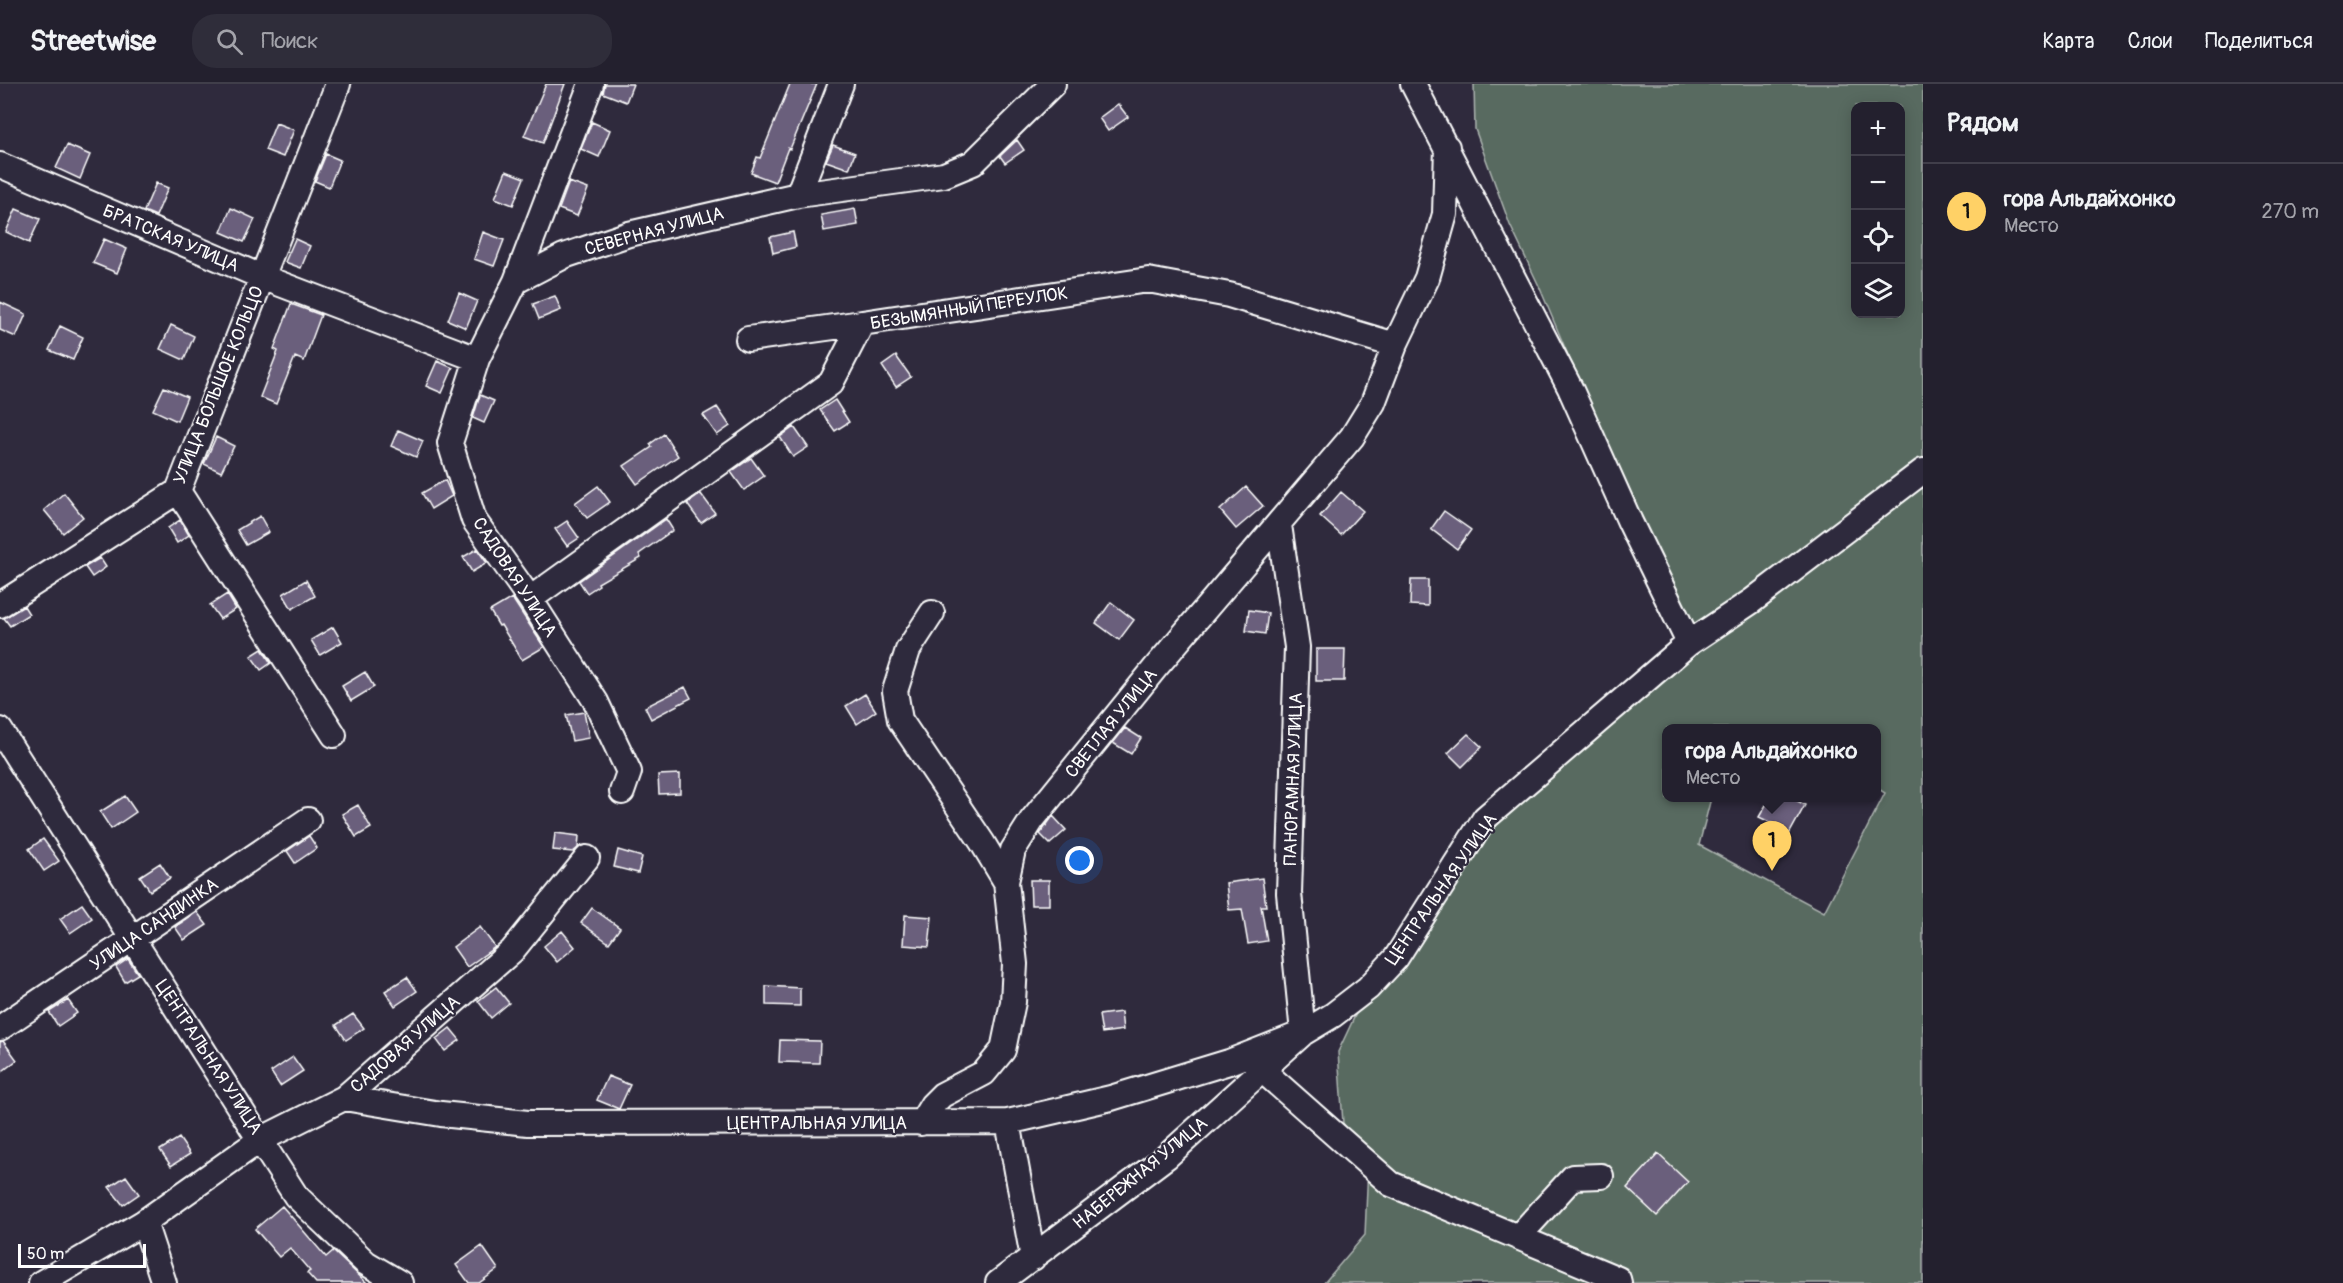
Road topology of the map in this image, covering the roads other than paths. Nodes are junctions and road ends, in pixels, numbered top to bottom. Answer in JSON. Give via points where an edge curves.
{"nodes":[{"id":1,"x":338,"y":84,"type":"edge"},
{"id":2,"x":591,"y":84,"type":"edge"},
{"id":3,"x":841,"y":84,"type":"edge"},
{"id":4,"x":1053,"y":84,"type":"edge"},
{"id":5,"x":1413,"y":84,"type":"edge"},
{"id":6,"x":1447,"y":147,"type":"junction"},
{"id":7,"x":0,"y":165,"type":"edge"},
{"id":8,"x":798,"y":195,"type":"junction"},
{"id":9,"x":262,"y":277,"type":"junction"},
{"id":10,"x":516,"y":281,"type":"junction"},
{"id":11,"x":862,"y":323,"type":"junction"},
{"id":12,"x":748,"y":339,"type":"dead end"},
{"id":13,"x":1395,"y":345,"type":"junction"},
{"id":14,"x":477,"y":358,"type":"junction"},
{"id":15,"x":1923,"y":471,"type":"edge"},
{"id":16,"x":178,"y":491,"type":"junction"},
{"id":17,"x":1279,"y":525,"type":"junction"},
{"id":18,"x":530,"y":598,"type":"junction"},
{"id":19,"x":0,"y":606,"type":"edge"},
{"id":20,"x":932,"y":613,"type":"dead end"},
{"id":21,"x":1689,"y":644,"type":"junction"},
{"id":22,"x":0,"y":730,"type":"edge"},
{"id":23,"x":334,"y":735,"type":"dead end"},
{"id":24,"x":622,"y":792,"type":"dead end"},
{"id":25,"x":308,"y":820,"type":"dead end"},
{"id":26,"x":586,"y":858,"type":"dead end"},
{"id":27,"x":1006,"y":882,"type":"junction"},
{"id":28,"x":134,"y":938,"type":"junction"},
{"id":29,"x":0,"y":1028,"type":"edge"},
{"id":30,"x":1303,"y":1033,"type":"junction"},
{"id":31,"x":1262,"y":1070,"type":"junction"},
{"id":32,"x":344,"y":1098,"type":"junction"},
{"id":33,"x":1008,"y":1122,"type":"junction"},
{"id":34,"x":921,"y":1123,"type":"junction"},
{"id":35,"x":260,"y":1140,"type":"junction"},
{"id":36,"x":1601,"y":1176,"type":"dead end"},
{"id":37,"x":144,"y":1222,"type":"junction"},
{"id":38,"x":1518,"y":1237,"type":"junction"},
{"id":39,"x":1033,"y":1258,"type":"junction"},
{"id":40,"x":41,"y":1283,"type":"edge"},
{"id":41,"x":164,"y":1283,"type":"edge"},
{"id":42,"x":400,"y":1283,"type":"edge"},
{"id":43,"x":998,"y":1283,"type":"edge"},
{"id":44,"x":1619,"y":1283,"type":"edge"}],
"edges":[{"from":1,"to":9,"type":"street","name":"УЛИЦА БОЛЬШОЕ КОЛЬЦО"},
{"from":2,"to":10,"type":"street","name":"САДОВАЯ УЛИЦА"},
{"from":3,"to":8,"type":"street"},
{"from":4,"to":8,"type":"street","name":"СЕВЕРНАЯ УЛИЦА","via":[[973,163],[944,175]]},
{"from":5,"to":6,"type":"street"},
{"from":6,"to":13,"type":"street","name":"СВЕТЛАЯ УЛИЦА","via":[[1445,214],[1427,278]]},
{"from":6,"to":21,"type":"street","via":[[1570,388]]},
{"from":7,"to":9,"type":"street","name":"БРАТСКАЯ УЛИЦА"},
{"from":8,"to":10,"type":"street","name":"СЕВЕРНАЯ УЛИЦА","via":[[629,234],[564,256]]},
{"from":9,"to":14,"type":"street","name":"БРАТСКАЯ УЛИЦА"},
{"from":9,"to":16,"type":"street","name":"УЛИЦА БОЛЬШОЕ КОЛЬЦО"},
{"from":10,"to":14,"type":"street","name":"САДОВАЯ УЛИЦА"},
{"from":11,"to":12,"type":"street"},
{"from":11,"to":13,"type":"street","name":"БЕЗЫМЯННЫЙ ПЕРЕУЛОК","via":[[1148,280],[1229,295]]},
{"from":11,"to":18,"type":"street","name":"БЕЗЫМЯННЫЙ ПЕРЕУЛОК","via":[[831,383]]},
{"from":13,"to":17,"type":"street","name":"СВЕТЛАЯ УЛИЦА","via":[[1373,403],[1352,437]]},
{"from":14,"to":18,"type":"street","name":"САДОВАЯ УЛИЦА","via":[[450,443],[474,520]]},
{"from":15,"to":21,"type":"street","name":"ЦЕНТРАЛЬНАЯ УЛИЦА"},
{"from":16,"to":19,"type":"street","name":"УЛИЦА БОЛЬШОЕ КОЛЬЦО"},
{"from":16,"to":23,"type":"street"},
{"from":17,"to":27,"type":"street","name":"СВЕТЛАЯ УЛИЦА","via":[[1156,667],[1032,820],[1013,850]]},
{"from":17,"to":30,"type":"street","name":"ПАНОРАМНАЯ УЛИЦА","via":[[1297,647],[1289,893]]},
{"from":18,"to":24,"type":"street","name":"САДОВАЯ УЛИЦА","via":[[596,702],[629,772]]},
{"from":20,"to":27,"type":"street","via":[[908,650],[895,691],[900,720]]},
{"from":21,"to":30,"type":"street","name":"ЦЕНТРАЛЬНАЯ УЛИЦА","via":[[1485,818],[1396,958],[1368,988]]},
{"from":22,"to":28,"type":"street","name":"ЦЕНТРАЛЬНАЯ УЛИЦА"},
{"from":25,"to":28,"type":"street","name":"УЛИЦА САНДИНКА"},
{"from":26,"to":32,"type":"street","name":"САДОВАЯ УЛИЦА","via":[[512,951]]},
{"from":27,"to":34,"type":"street","name":"СВЕТЛАЯ УЛИЦА","via":[[1015,964],[1013,1002],[1003,1050],[984,1073],[942,1095]]},
{"from":28,"to":29,"type":"street","name":"УЛИЦА САНДИНКА"},
{"from":28,"to":35,"type":"street","name":"ЦЕНТРАЛЬНАЯ УЛИЦА"},
{"from":30,"to":31,"type":"street","name":"НАБЕРЕЖНАЯ УЛИЦА"},
{"from":30,"to":33,"type":"street","name":"ЦЕНТРАЛЬНАЯ УЛИЦА","via":[[1229,1062],[1133,1091]]},
{"from":31,"to":38,"type":"street","via":[[1391,1184]]},
{"from":31,"to":39,"type":"street","name":"НАБЕРЕЖНАЯ УЛИЦА","via":[[1166,1157]]},
{"from":32,"to":34,"type":"street","name":"ЦЕНТРАЛЬНАЯ УЛИЦА","via":[[528,1123]]},
{"from":32,"to":35,"type":"street","name":"ЦЕНТРАЛЬНАЯ УЛИЦА"},
{"from":33,"to":34,"type":"street","name":"ЦЕНТРАЛЬНАЯ УЛИЦА"},
{"from":33,"to":39,"type":"street"},
{"from":35,"to":37,"type":"street"},
{"from":35,"to":42,"type":"street","via":[[296,1196],[366,1263]]},
{"from":36,"to":38,"type":"street","via":[[1573,1178]]},
{"from":37,"to":40,"type":"street"},
{"from":37,"to":41,"type":"street"},
{"from":38,"to":44,"type":"street","via":[[1618,1279]]},
{"from":39,"to":43,"type":"street","name":"НАБЕРЕЖНАЯ УЛИЦА"}]}
